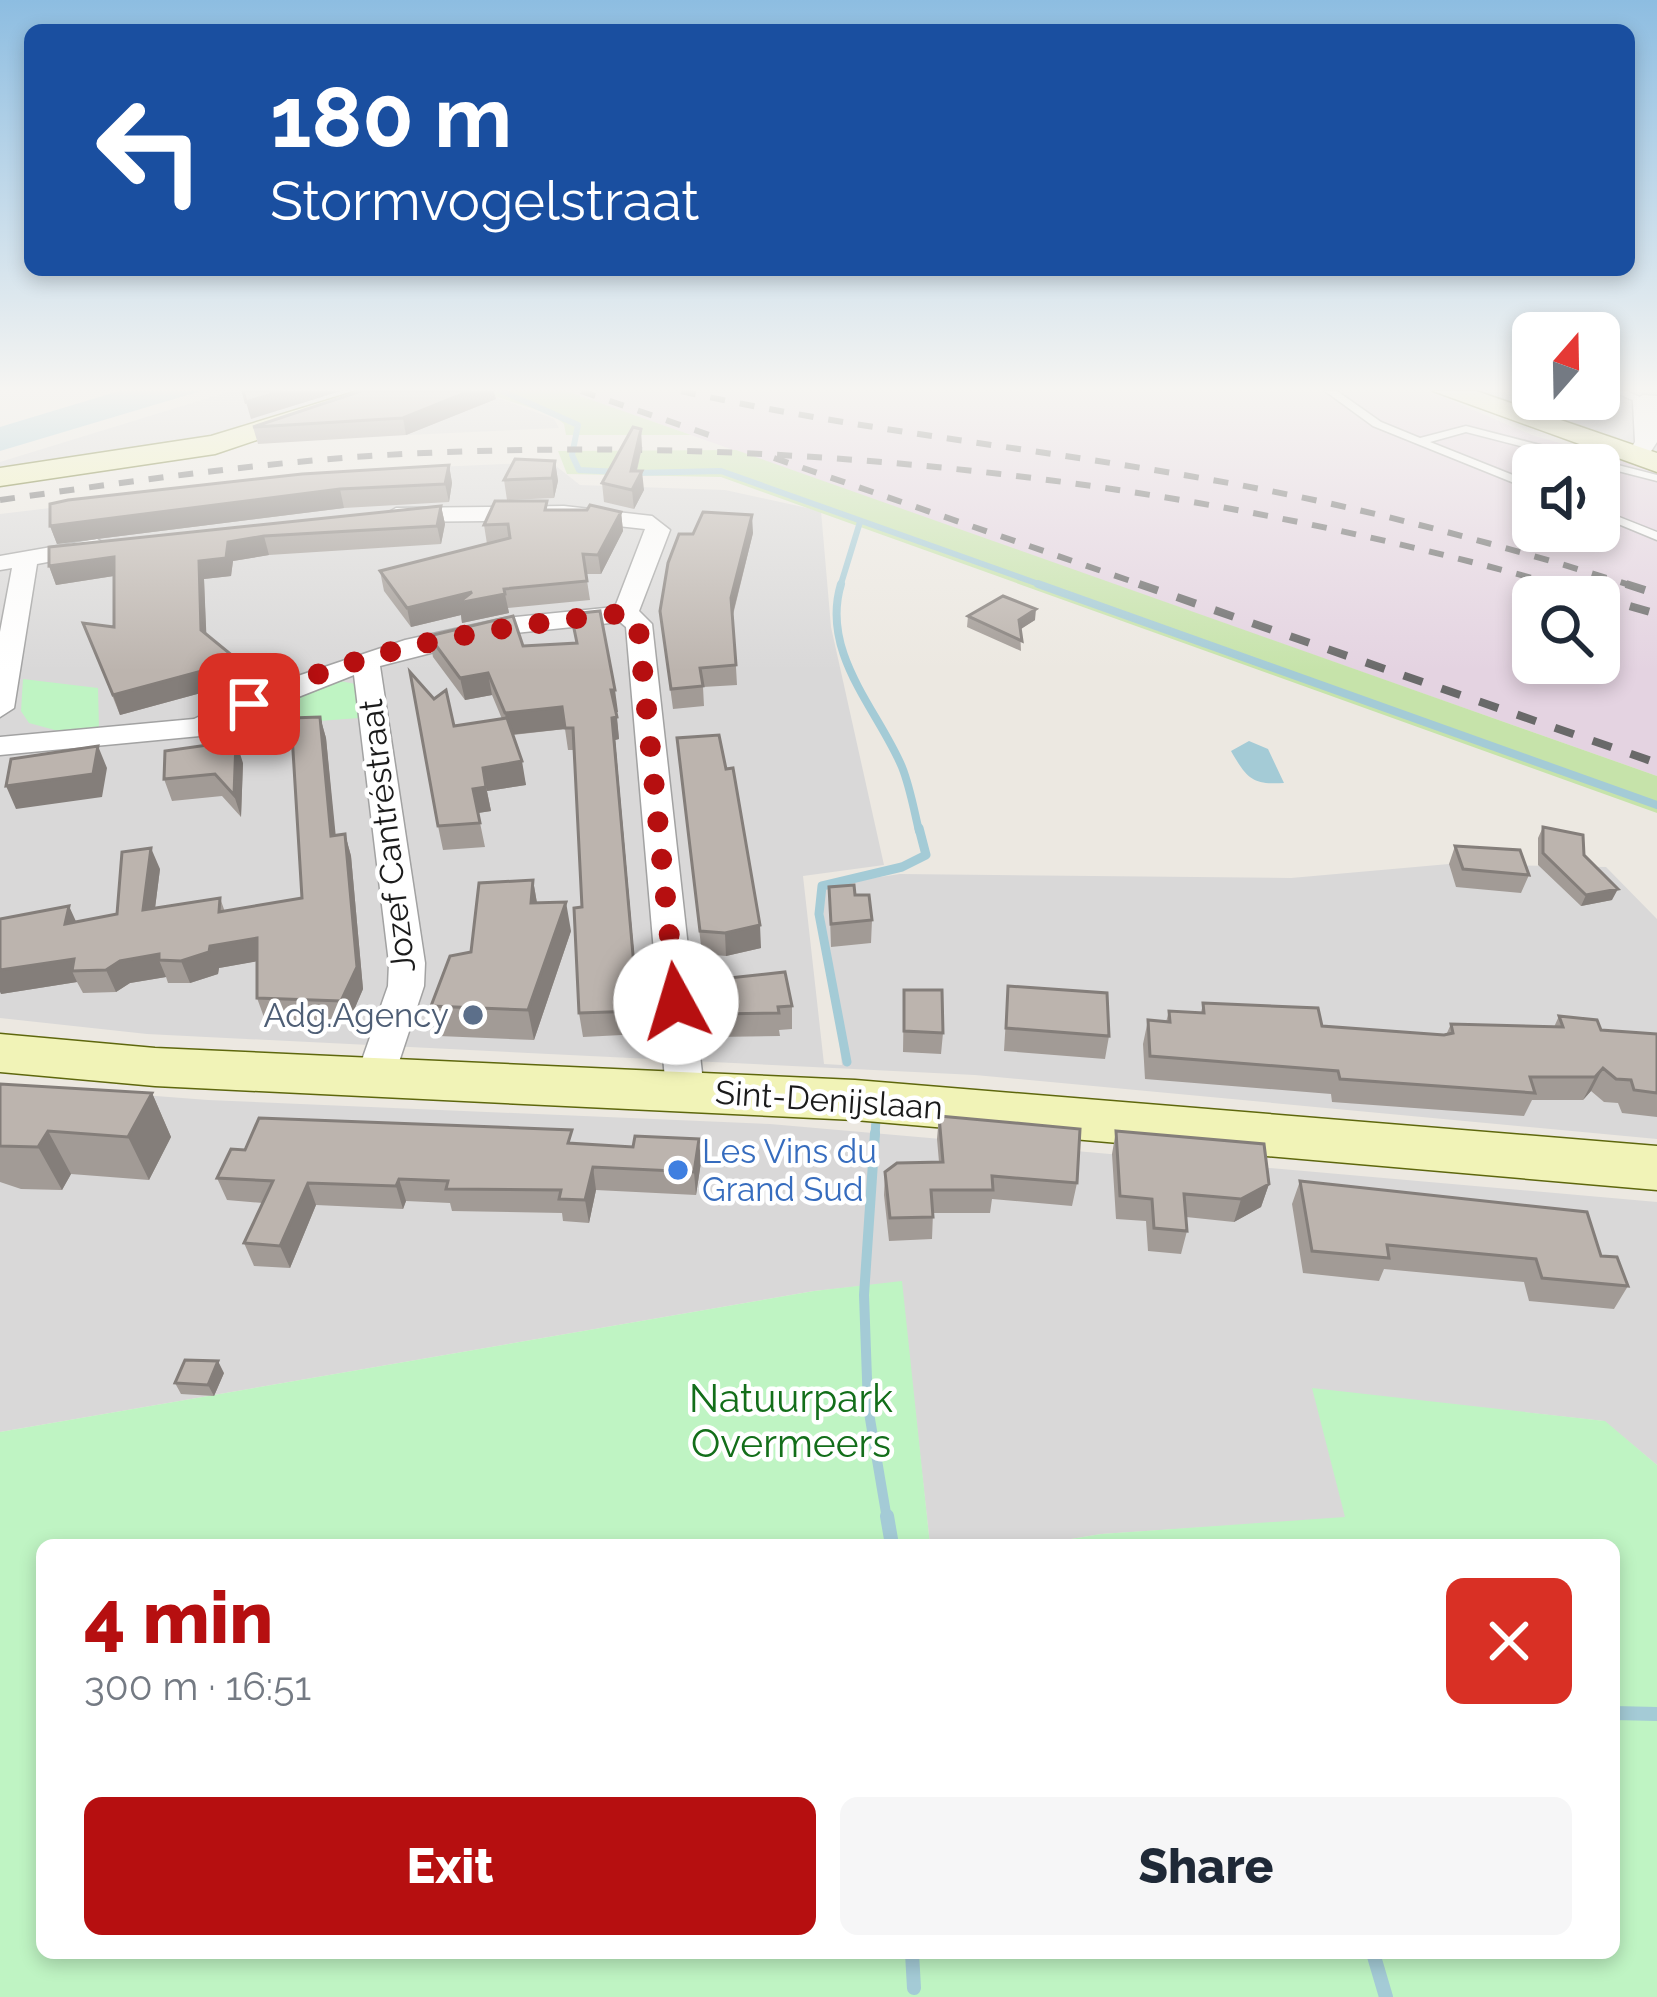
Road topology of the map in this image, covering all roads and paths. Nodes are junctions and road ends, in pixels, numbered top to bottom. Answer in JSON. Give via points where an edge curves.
{"nodes":[{"id":1,"x":368,"y":517,"type":"edge"},
{"id":2,"x":1620,"y":520,"type":"edge"},
{"id":3,"x":1654,"y":534,"type":"edge"},
{"id":4,"x":121,"y":543,"type":"edge"},
{"id":5,"x":13,"y":560,"type":"edge"},
{"id":6,"x":625,"y":613,"type":"junction"},
{"id":7,"x":366,"y":661,"type":"junction"},
{"id":8,"x":0,"y":708,"type":"edge"},
{"id":9,"x":6,"y":746,"type":"edge"},
{"id":10,"x":0,"y":777,"type":"edge"},
{"id":11,"x":0,"y":1053,"type":"edge"},
{"id":12,"x":375,"y":1077,"type":"junction"},
{"id":13,"x":686,"y":1091,"type":"junction"},
{"id":14,"x":1657,"y":1168,"type":"edge"}],
"edges":[{"from":1,"to":6,"type":"street","via":[[530,512],[657,526]]},
{"from":2,"to":3,"type":"lane"},
{"from":4,"to":5,"type":"street"},
{"from":5,"to":8,"type":"street"},
{"from":6,"to":7,"type":"street","via":[[482,631]]},
{"from":6,"to":13,"type":"street","via":[[638,624]]},
{"from":7,"to":9,"type":"street","via":[[200,727]]},
{"from":7,"to":12,"type":"street","name":"Jozef Cantréstraat","via":[[407,963]]},
{"from":9,"to":10,"type":"street"},
{"from":11,"to":12,"type":"street","name":"Sint-Denijslaan"},
{"from":12,"to":13,"type":"street","name":"Sint-Denijslaan"},
{"from":13,"to":14,"type":"street","name":"Sint-Denijslaan"}]}
